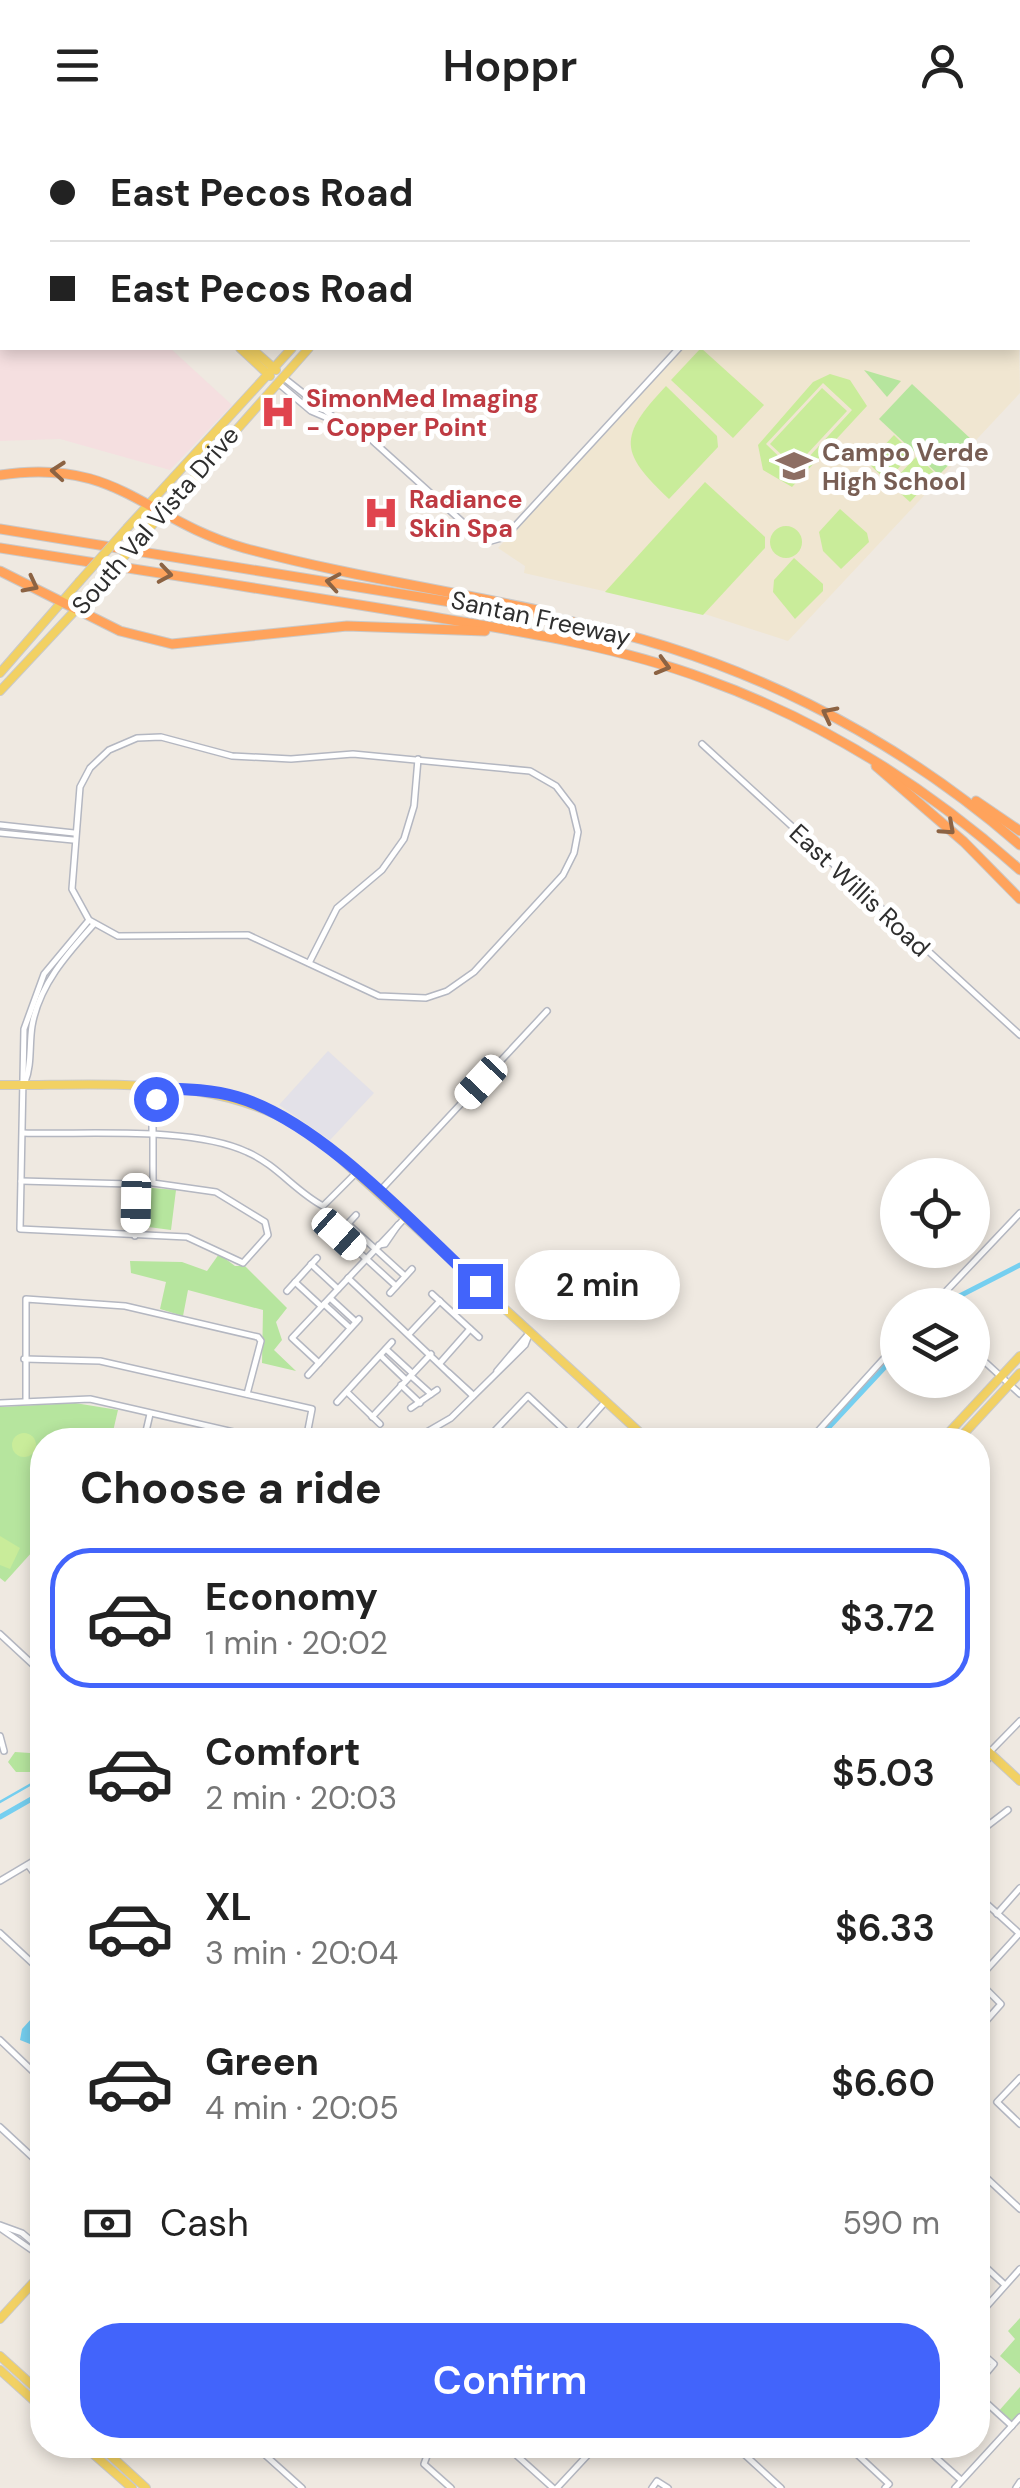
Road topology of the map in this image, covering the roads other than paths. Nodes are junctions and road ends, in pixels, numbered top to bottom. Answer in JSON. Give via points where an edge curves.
{"nodes":[{"id":1,"x":243,"y":350,"type":"edge"},
{"id":2,"x":253,"y":350,"type":"edge"},
{"id":3,"x":290,"y":350,"type":"edge"},
{"id":4,"x":307,"y":350,"type":"edge"},
{"id":5,"x":677,"y":350,"type":"edge"},
{"id":6,"x":271,"y":371,"type":"junction"},
{"id":7,"x":280,"y":380,"type":"junction"},
{"id":8,"x":0,"y":475,"type":"edge"},
{"id":9,"x":148,"y":504,"type":"junction"},
{"id":10,"x":164,"y":512,"type":"junction"},
{"id":11,"x":0,"y":529,"type":"edge"},
{"id":12,"x":0,"y":548,"type":"edge"},
{"id":13,"x":0,"y":571,"type":"edge"},
{"id":14,"x":62,"y":601,"type":"junction"},
{"id":15,"x":77,"y":609,"type":"junction"},
{"id":16,"x":568,"y":621,"type":"junction"},
{"id":17,"x":534,"y":634,"type":"junction"},
{"id":18,"x":0,"y":673,"type":"edge"},
{"id":19,"x":0,"y":691,"type":"edge"},
{"id":20,"x":846,"y":743,"type":"junction"},
{"id":21,"x":702,"y":744,"type":"dead end"},
{"id":22,"x":418,"y":760,"type":"junction"},
{"id":23,"x":914,"y":764,"type":"junction"},
{"id":24,"x":0,"y":824,"type":"edge"},
{"id":25,"x":1020,"y":831,"type":"edge"},
{"id":26,"x":0,"y":833,"type":"edge"},
{"id":27,"x":74,"y":836,"type":"junction"},
{"id":28,"x":1020,"y":845,"type":"edge"},
{"id":29,"x":1020,"y":870,"type":"edge"},
{"id":30,"x":1020,"y":900,"type":"edge"},
{"id":31,"x":91,"y":922,"type":"junction"},
{"id":32,"x":309,"y":962,"type":"junction"},
{"id":33,"x":547,"y":1012,"type":"dead end"},
{"id":34,"x":1020,"y":1035,"type":"edge"},
{"id":35,"x":0,"y":1085,"type":"edge"},
{"id":36,"x":24,"y":1085,"type":"junction"},
{"id":37,"x":153,"y":1088,"type":"junction"},
{"id":38,"x":23,"y":1133,"type":"junction"},
{"id":39,"x":152,"y":1137,"type":"junction"},
{"id":40,"x":356,"y":1173,"type":"junction"},
{"id":41,"x":22,"y":1181,"type":"junction"},
{"id":42,"x":378,"y":1193,"type":"junction"},
{"id":43,"x":1020,"y":1213,"type":"edge"},
{"id":44,"x":356,"y":1215,"type":"dead end"},
{"id":45,"x":401,"y":1221,"type":"junction"},
{"id":46,"x":348,"y":1224,"type":"junction"},
{"id":47,"x":339,"y":1234,"type":"junction"},
{"id":48,"x":135,"y":1236,"type":"junction"},
{"id":49,"x":333,"y":1240,"type":"dead end"},
{"id":50,"x":377,"y":1247,"type":"junction"},
{"id":51,"x":317,"y":1258,"type":"dead end"},
{"id":52,"x":366,"y":1259,"type":"junction"},
{"id":53,"x":311,"y":1264,"type":"junction"},
{"id":54,"x":412,"y":1269,"type":"dead end"},
{"id":55,"x":405,"y":1276,"type":"junction"},
{"id":56,"x":348,"y":1278,"type":"junction"},
{"id":57,"x":295,"y":1282,"type":"junction"},
{"id":58,"x":396,"y":1286,"type":"junction"},
{"id":59,"x":948,"y":1288,"type":"edge"},
{"id":60,"x":338,"y":1289,"type":"junction"},
{"id":61,"x":287,"y":1291,"type":"dead end"},
{"id":62,"x":390,"y":1293,"type":"dead end"},
{"id":63,"x":432,"y":1294,"type":"dead end"},
{"id":64,"x":330,"y":1298,"type":"junction"},
{"id":65,"x":440,"y":1301,"type":"junction"},
{"id":66,"x":322,"y":1305,"type":"junction"},
{"id":67,"x":350,"y":1328,"type":"junction"},
{"id":68,"x":470,"y":1329,"type":"junction"},
{"id":69,"x":530,"y":1332,"type":"junction"},
{"id":70,"x":409,"y":1334,"type":"junction"},
{"id":71,"x":478,"y":1337,"type":"dead end"},
{"id":72,"x":392,"y":1342,"type":"dead end"},
{"id":73,"x":387,"y":1350,"type":"junction"},
{"id":74,"x":430,"y":1354,"type":"junction"},
{"id":75,"x":381,"y":1356,"type":"junction"},
{"id":76,"x":1020,"y":1356,"type":"edge"},
{"id":77,"x":24,"y":1359,"type":"junction"},
{"id":78,"x":440,"y":1362,"type":"junction"},
{"id":79,"x":319,"y":1363,"type":"junction"},
{"id":80,"x":880,"y":1363,"type":"edge"},
{"id":81,"x":990,"y":1366,"type":"edge"},
{"id":82,"x":1020,"y":1373,"type":"edge"},
{"id":83,"x":308,"y":1375,"type":"dead end"},
{"id":84,"x":1001,"y":1376,"type":"junction"},
{"id":85,"x":408,"y":1378,"type":"junction"},
{"id":86,"x":1010,"y":1384,"type":"junction"},
{"id":87,"x":1020,"y":1391,"type":"edge"},
{"id":88,"x":247,"y":1394,"type":"junction"},
{"id":89,"x":348,"y":1394,"type":"junction"},
{"id":90,"x":473,"y":1396,"type":"junction"},
{"id":91,"x":26,"y":1400,"type":"junction"},
{"id":92,"x":606,"y":1401,"type":"junction"},
{"id":93,"x":0,"y":1402,"type":"edge"},
{"id":94,"x":337,"y":1402,"type":"dead end"},
{"id":95,"x":420,"y":1402,"type":"junction"},
{"id":96,"x":410,"y":1408,"type":"dead end"},
{"id":97,"x":151,"y":1413,"type":"junction"},
{"id":98,"x":372,"y":1417,"type":"junction"},
{"id":99,"x":380,"y":1424,"type":"dead end"},
{"id":100,"x":147,"y":1428,"type":"edge"},
{"id":101,"x":217,"y":1428,"type":"edge"},
{"id":102,"x":308,"y":1428,"type":"edge"},
{"id":103,"x":435,"y":1428,"type":"edge"},
{"id":104,"x":498,"y":1428,"type":"edge"},
{"id":105,"x":562,"y":1428,"type":"edge"},
{"id":106,"x":583,"y":1428,"type":"edge"},
{"id":107,"x":635,"y":1428,"type":"edge"},
{"id":108,"x":821,"y":1428,"type":"edge"},
{"id":109,"x":953,"y":1428,"type":"edge"},
{"id":110,"x":969,"y":1428,"type":"edge"},
{"id":111,"x":1,"y":1636,"type":"edge"},
{"id":112,"x":30,"y":1662,"type":"edge"},
{"id":113,"x":1020,"y":1721,"type":"edge"},
{"id":114,"x":0,"y":1736,"type":"edge"},
{"id":115,"x":4,"y":1751,"type":"dead end"},
{"id":116,"x":990,"y":1754,"type":"joint"},
{"id":117,"x":1020,"y":1782,"type":"edge"},
{"id":118,"x":1008,"y":1810,"type":"dead end"},
{"id":119,"x":990,"y":1824,"type":"edge"},
{"id":120,"x":28,"y":1865,"type":"joint"},
{"id":121,"x":30,"y":1868,"type":"edge"},
{"id":122,"x":0,"y":1881,"type":"edge"},
{"id":123,"x":1020,"y":1888,"type":"edge"},
{"id":124,"x":990,"y":1907,"type":"edge"},
{"id":125,"x":997,"y":1914,"type":"junction"},
{"id":126,"x":0,"y":1933,"type":"edge"},
{"id":127,"x":1020,"y":1934,"type":"edge"},
{"id":128,"x":30,"y":1961,"type":"edge"},
{"id":129,"x":990,"y":1967,"type":"edge"},
{"id":130,"x":990,"y":1993,"type":"edge"},
{"id":131,"x":990,"y":2016,"type":"edge"},
{"id":132,"x":0,"y":2040,"type":"edge"},
{"id":133,"x":30,"y":2069,"type":"edge"},
{"id":134,"x":1020,"y":2078,"type":"edge"},
{"id":135,"x":1020,"y":2124,"type":"edge"},
{"id":136,"x":0,"y":2127,"type":"edge"},
{"id":137,"x":30,"y":2155,"type":"edge"},
{"id":138,"x":990,"y":2181,"type":"edge"},
{"id":139,"x":1020,"y":2209,"type":"edge"},
{"id":140,"x":0,"y":2227,"type":"edge"},
{"id":141,"x":30,"y":2246,"type":"edge"},
{"id":142,"x":1020,"y":2269,"type":"edge"},
{"id":143,"x":990,"y":2271,"type":"edge"},
{"id":144,"x":1005,"y":2285,"type":"junction"},
{"id":145,"x":30,"y":2286,"type":"edge"},
{"id":146,"x":990,"y":2302,"type":"edge"},
{"id":147,"x":0,"y":2318,"type":"edge"},
{"id":148,"x":0,"y":2356,"type":"edge"},
{"id":149,"x":0,"y":2370,"type":"edge"},
{"id":150,"x":30,"y":2383,"type":"edge"},
{"id":151,"x":30,"y":2397,"type":"edge"},
{"id":152,"x":990,"y":2405,"type":"edge"},
{"id":153,"x":1020,"y":2416,"type":"edge"},
{"id":154,"x":1012,"y":2426,"type":"junction"},
{"id":155,"x":990,"y":2450,"type":"edge"},
{"id":156,"x":98,"y":2458,"type":"edge"},
{"id":157,"x":113,"y":2458,"type":"edge"},
{"id":158,"x":269,"y":2458,"type":"edge"},
{"id":159,"x":426,"y":2458,"type":"edge"},
{"id":160,"x":520,"y":2458,"type":"edge"},
{"id":161,"x":584,"y":2458,"type":"edge"},
{"id":162,"x":746,"y":2458,"type":"edge"},
{"id":163,"x":860,"y":2458,"type":"edge"},
{"id":164,"x":936,"y":2458,"type":"edge"},
{"id":165,"x":983,"y":2458,"type":"edge"},
{"id":166,"x":962,"y":2481,"type":"junction"},
{"id":167,"x":772,"y":2485,"type":"edge"},
{"id":168,"x":887,"y":2486,"type":"edge"},
{"id":169,"x":132,"y":2488,"type":"edge"},
{"id":170,"x":146,"y":2488,"type":"edge"},
{"id":171,"x":302,"y":2488,"type":"edge"},
{"id":172,"x":451,"y":2488,"type":"edge"},
{"id":173,"x":555,"y":2488,"type":"edge"},
{"id":174,"x":652,"y":2488,"type":"edge"},
{"id":175,"x":668,"y":2488,"type":"edge"},
{"id":176,"x":781,"y":2488,"type":"edge"},
{"id":177,"x":955,"y":2488,"type":"edge"}],
"edges":[{"from":1,"to":6,"type":"main road"},
{"from":2,"to":6,"type":"main road"},
{"from":3,"to":6,"type":"main road","name":"South Val Vista Drive"},
{"from":4,"to":7,"type":"main road","name":"South Val Vista Drive"},
{"from":5,"to":7,"type":"street","via":[[505,538],[494,541],[477,535],[365,434],[311,410]]},
{"from":6,"to":7,"type":"main road"},
{"from":6,"to":9,"type":"main road","name":"South Val Vista Drive"},
{"from":7,"to":10,"type":"main road","name":"South Val Vista Drive"},
{"from":9,"to":8,"type":"highway","one_way":true,"via":[[78,474]]},
{"from":9,"to":10,"type":"highway"},
{"from":9,"to":14,"type":"main road","name":"South Val Vista Drive","bridge":true},
{"from":10,"to":15,"type":"main road","name":"South Val Vista Drive","bridge":true},
{"from":10,"to":16,"type":"highway","via":[[244,548]]},
{"from":16,"to":11,"type":"highway","name":"Santan Freeway","one_way":true},
{"from":12,"to":17,"type":"highway","name":"Santan Freeway","one_way":true},
{"from":13,"to":14,"type":"highway","one_way":true},
{"from":14,"to":15,"type":"highway"},
{"from":14,"to":18,"type":"main road","name":"South Val Vista Drive"},
{"from":15,"to":17,"type":"highway","via":[[120,631],[172,644],[387,625]]},
{"from":15,"to":19,"type":"main road","name":"South Val Vista Drive"},
{"from":23,"to":16,"type":"highway","name":"Santan Freeway","one_way":true,"via":[[828,712],[713,660]]},
{"from":17,"to":20,"type":"highway","name":"Santan Freeway","one_way":true,"via":[[703,678]]},
{"from":20,"to":29,"type":"highway","name":"Santan Freeway","via":[[927,794]]},
{"from":20,"to":30,"type":"highway","one_way":true,"via":[[964,842]]},
{"from":21,"to":34,"type":"street","name":"East Willis Road"},
{"from":22,"to":27,"type":"street","via":[[232,756],[161,737],[137,738],[108,750],[90,768],[80,788]]},
{"from":22,"to":32,"type":"street","via":[[404,839],[382,870],[337,908]]},
{"from":22,"to":32,"type":"street","via":[[530,770],[549,780],[576,818],[570,864],[474,972],[436,996],[379,996]]},
{"from":23,"to":25,"type":"highway"},
{"from":23,"to":28,"type":"highway","name":"Santan Freeway"},
{"from":24,"to":27,"type":"street"},
{"from":26,"to":27,"type":"street"},
{"from":27,"to":31,"type":"street","via":[[71,885]]},
{"from":31,"to":32,"type":"street","via":[[129,937],[248,936]]},
{"from":31,"to":36,"type":"street","via":[[41,998]]},
{"from":33,"to":42,"type":"street"},
{"from":35,"to":36,"type":"main road"},
{"from":36,"to":37,"type":"main road"},
{"from":36,"to":38,"type":"street"},
{"from":37,"to":39,"type":"street"},
{"from":37,"to":40,"type":"main road","via":[[202,1090],[261,1106],[305,1130]]},
{"from":38,"to":39,"type":"street"},
{"from":38,"to":41,"type":"street"},
{"from":39,"to":40,"type":"street","via":[[209,1139],[245,1150],[323,1206]]},
{"from":39,"to":48,"type":"street","via":[[152,1180],[216,1192],[270,1229],[241,1264],[196,1238]]},
{"from":40,"to":42,"type":"main road"},
{"from":41,"to":48,"type":"street","via":[[23,1230]]},
{"from":41,"to":48,"type":"street","via":[[135,1187]]},
{"from":42,"to":45,"type":"main road"},
{"from":43,"to":59,"type":"street"},
{"from":44,"to":46,"type":"street"},
{"from":45,"to":50,"type":"street"},
{"from":45,"to":69,"type":"main road"},
{"from":46,"to":47,"type":"street"},
{"from":46,"to":50,"type":"street"},
{"from":47,"to":49,"type":"street"},
{"from":47,"to":52,"type":"street"},
{"from":50,"to":52,"type":"street"},
{"from":50,"to":55,"type":"street"},
{"from":51,"to":53,"type":"street"},
{"from":52,"to":56,"type":"street"},
{"from":52,"to":58,"type":"street"},
{"from":53,"to":57,"type":"street"},
{"from":53,"to":60,"type":"street"},
{"from":54,"to":55,"type":"street"},
{"from":55,"to":58,"type":"street"},
{"from":56,"to":60,"type":"street"},
{"from":56,"to":70,"type":"street"},
{"from":57,"to":61,"type":"street"},
{"from":57,"to":66,"type":"street"},
{"from":58,"to":62,"type":"street"},
{"from":60,"to":64,"type":"street"},
{"from":63,"to":65,"type":"street"},
{"from":64,"to":66,"type":"street"},
{"from":64,"to":67,"type":"street","via":[[358,1320]]},
{"from":65,"to":68,"type":"street"},
{"from":65,"to":70,"type":"street"},
{"from":66,"to":67,"type":"street"},
{"from":66,"to":79,"type":"street","via":[[292,1338]]},
{"from":67,"to":79,"type":"street"},
{"from":68,"to":71,"type":"street"},
{"from":68,"to":78,"type":"street"},
{"from":69,"to":90,"type":"street"},
{"from":69,"to":92,"type":"main road"},
{"from":70,"to":74,"type":"street"},
{"from":72,"to":73,"type":"street"},
{"from":73,"to":75,"type":"street"},
{"from":73,"to":85,"type":"street"},
{"from":74,"to":78,"type":"street"},
{"from":74,"to":85,"type":"street"},
{"from":75,"to":85,"type":"street"},
{"from":75,"to":89,"type":"street"},
{"from":76,"to":84,"type":"main road"},
{"from":77,"to":88,"type":"street","via":[[100,1361]]},
{"from":77,"to":88,"type":"street","via":[[26,1299],[125,1306],[258,1337]]},
{"from":77,"to":91,"type":"street"},
{"from":78,"to":90,"type":"street"},
{"from":79,"to":83,"type":"street"},
{"from":80,"to":108,"type":"street"},
{"from":81,"to":84,"type":"street"},
{"from":82,"to":86,"type":"main road"},
{"from":84,"to":86,"type":"street"},
{"from":84,"to":109,"type":"main road"},
{"from":85,"to":95,"type":"street"},
{"from":85,"to":95,"type":"street","via":[[434,1392]]},
{"from":85,"to":98,"type":"street"},
{"from":86,"to":87,"type":"street"},
{"from":86,"to":110,"type":"main road"},
{"from":88,"to":102,"type":"street","via":[[312,1409]]},
{"from":89,"to":94,"type":"street"},
{"from":89,"to":98,"type":"street"},
{"from":90,"to":103,"type":"street"},
{"from":91,"to":93,"type":"street"},
{"from":91,"to":97,"type":"street","via":[[90,1400]]},
{"from":92,"to":106,"type":"street"},
{"from":92,"to":107,"type":"main road"},
{"from":95,"to":96,"type":"street"},
{"from":97,"to":100,"type":"street"},
{"from":97,"to":101,"type":"street"},
{"from":98,"to":99,"type":"street"},
{"from":104,"to":105,"type":"street","via":[[528,1396]]},
{"from":111,"to":112,"type":"street"},
{"from":113,"to":116,"type":"street"},
{"from":114,"to":115,"type":"street"},
{"from":116,"to":117,"type":"main road"},
{"from":118,"to":119,"type":"street"},
{"from":120,"to":121,"type":"street"},
{"from":120,"to":122,"type":"street"},
{"from":123,"to":125,"type":"street"},
{"from":124,"to":125,"type":"street"},
{"from":125,"to":127,"type":"street"},
{"from":126,"to":128,"type":"street"},
{"from":127,"to":129,"type":"street"},
{"from":130,"to":131,"type":"street","via":[[1001,2004]]},
{"from":132,"to":133,"type":"street"},
{"from":134,"to":135,"type":"street","via":[[997,2102]]},
{"from":136,"to":137,"type":"street"},
{"from":138,"to":139,"type":"street"},
{"from":140,"to":141,"type":"street"},
{"from":142,"to":144,"type":"street"},
{"from":143,"to":144,"type":"street"},
{"from":144,"to":146,"type":"street"},
{"from":145,"to":147,"type":"main road"},
{"from":148,"to":150,"type":"main road"},
{"from":149,"to":151,"type":"main road"},
{"from":152,"to":154,"type":"street"},
{"from":153,"to":154,"type":"street"},
{"from":154,"to":155,"type":"street"},
{"from":156,"to":169,"type":"main road"},
{"from":157,"to":170,"type":"main road"},
{"from":158,"to":171,"type":"street"},
{"from":159,"to":172,"type":"street","via":[[424,2464]]},
{"from":160,"to":173,"type":"street"},
{"from":161,"to":173,"type":"street"},
{"from":162,"to":167,"type":"street"},
{"from":163,"to":168,"type":"street"},
{"from":164,"to":166,"type":"street"},
{"from":165,"to":166,"type":"street"},
{"from":166,"to":177,"type":"street"},
{"from":167,"to":176,"type":"street"},
{"from":174,"to":175,"type":"street","via":[[657,2482]]}]}
